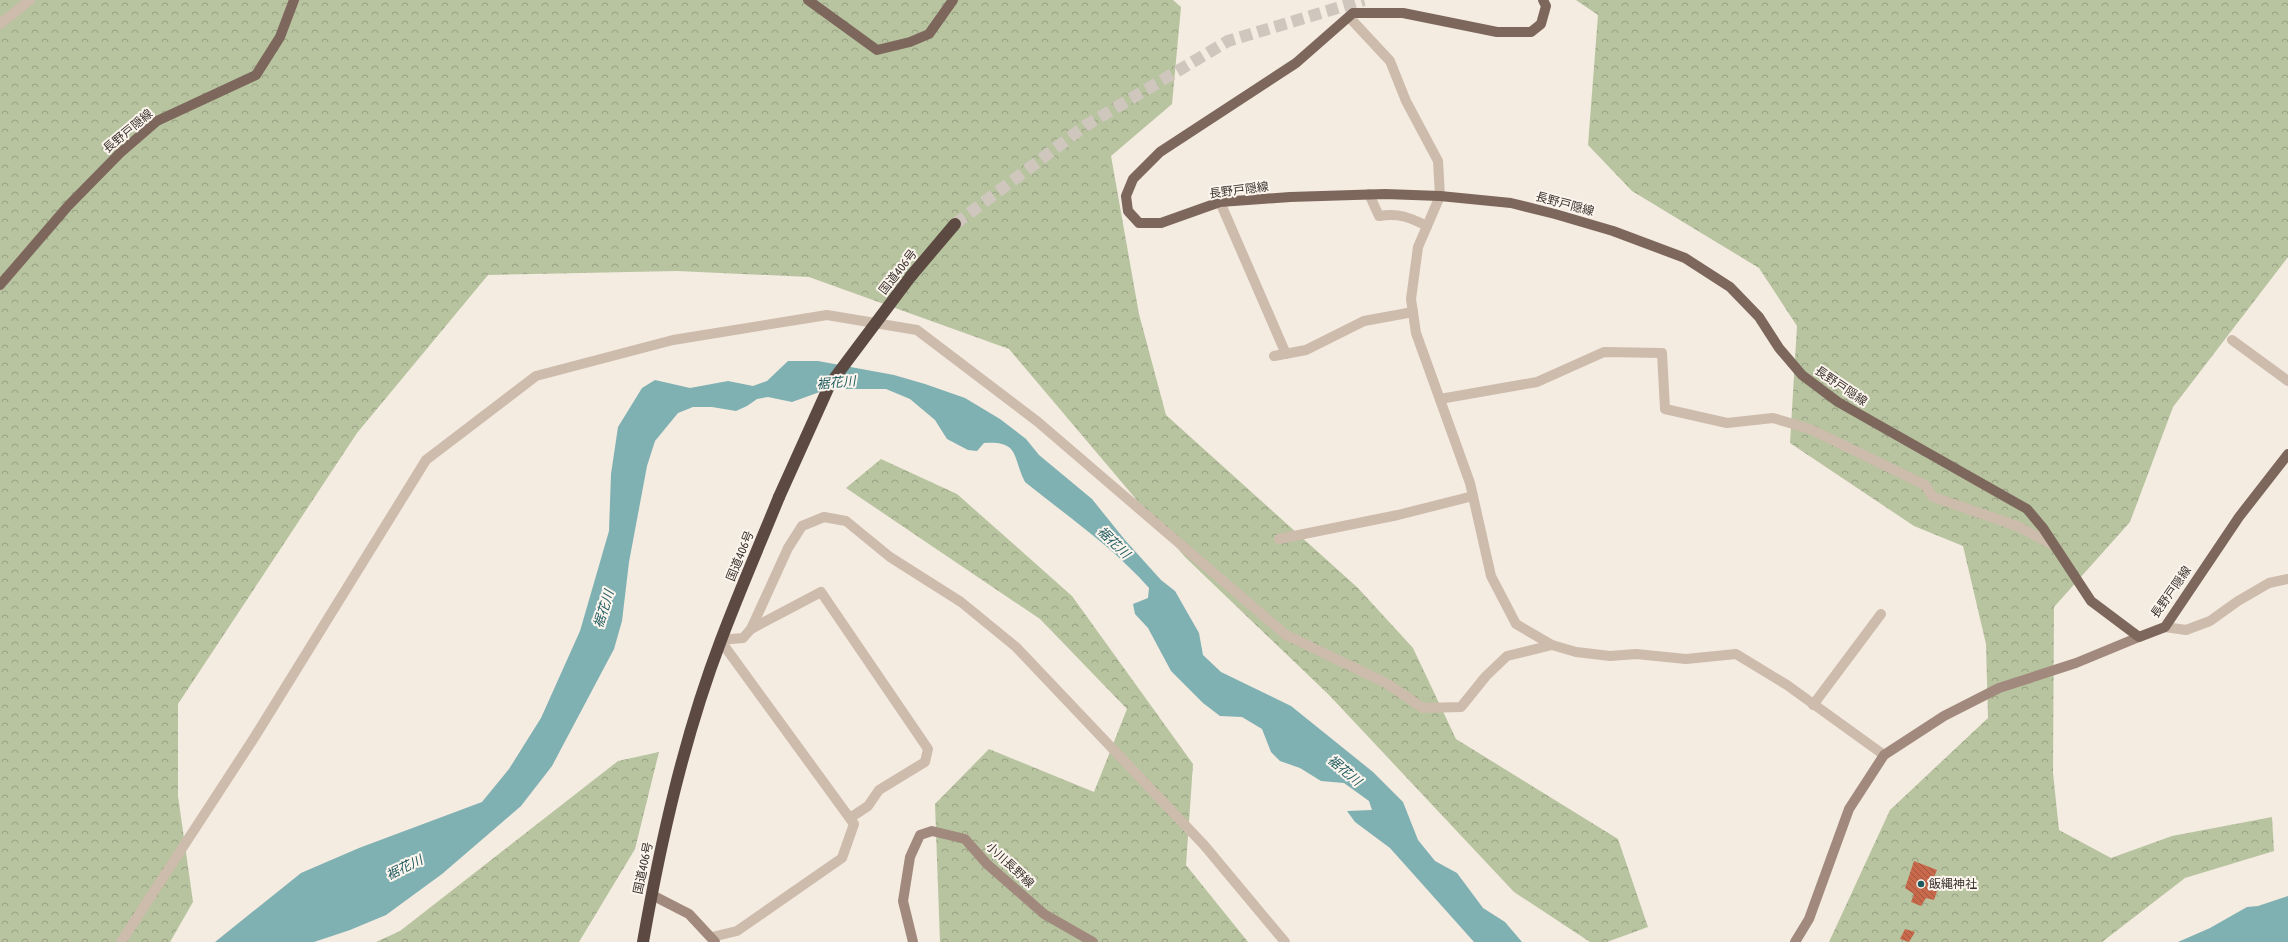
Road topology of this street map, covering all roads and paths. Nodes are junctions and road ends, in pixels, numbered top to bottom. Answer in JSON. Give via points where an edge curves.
{"nodes":[{"id":1,"x":30,"y":0,"type":"edge"},
{"id":2,"x":294,"y":0,"type":"edge"},
{"id":3,"x":808,"y":0,"type":"edge"},
{"id":4,"x":953,"y":0,"type":"edge"},
{"id":5,"x":1543,"y":0,"type":"edge"},
{"id":6,"x":1349,"y":17,"type":"junction"},
{"id":7,"x":0,"y":24,"type":"edge"},
{"id":8,"x":1369,"y":194,"type":"junction"},
{"id":9,"x":1440,"y":196,"type":"junction"},
{"id":10,"x":1220,"y":202,"type":"junction"},
{"id":11,"x":955,"y":224,"type":"tunnel mouth"},
{"id":12,"x":1427,"y":226,"type":"junction"},
{"id":13,"x":0,"y":285,"type":"edge"},
{"id":14,"x":1413,"y":312,"type":"junction"},
{"id":15,"x":2232,"y":340,"type":"dead end"},
{"id":16,"x":1286,"y":354,"type":"junction"},
{"id":17,"x":1274,"y":356,"type":"dead end"},
{"id":18,"x":2288,"y":381,"type":"edge"},
{"id":19,"x":1440,"y":399,"type":"junction"},
{"id":20,"x":2288,"y":454,"type":"edge"},
{"id":21,"x":1473,"y":496,"type":"junction"},
{"id":22,"x":1279,"y":539,"type":"dead end"},
{"id":23,"x":2055,"y":546,"type":"junction"},
{"id":24,"x":2288,"y":579,"type":"edge"},
{"id":25,"x":1881,"y":614,"type":"dead end"},
{"id":26,"x":2165,"y":627,"type":"junction"},
{"id":27,"x":750,"y":629,"type":"junction"},
{"id":28,"x":2139,"y":637,"type":"junction"},
{"id":29,"x":720,"y":640,"type":"junction"},
{"id":30,"x":1552,"y":645,"type":"junction"},
{"id":31,"x":1813,"y":705,"type":"junction"},
{"id":32,"x":1884,"y":755,"type":"junction"},
{"id":33,"x":850,"y":818,"type":"junction"},
{"id":34,"x":652,"y":895,"type":"junction"},
{"id":35,"x":713,"y":939,"type":"edge"},
{"id":36,"x":121,"y":942,"type":"edge"},
{"id":37,"x":643,"y":942,"type":"edge"},
{"id":38,"x":913,"y":942,"type":"edge"},
{"id":39,"x":1092,"y":942,"type":"edge"},
{"id":40,"x":1285,"y":942,"type":"edge"},
{"id":41,"x":1794,"y":942,"type":"edge"}],
"edges":[{"from":1,"to":7,"type":"street"},
{"from":2,"to":13,"type":"main road","name":"長野戸隠線","via":[[280,37],[256,75],[157,121],[120,153],[68,206]]},
{"from":3,"to":4,"type":"main road","via":[[877,50],[910,42],[929,34]]},
{"from":5,"to":6,"type":"main road","name":"長野戸隠線","via":[[1546,6],[1541,24],[1531,32],[1497,32],[1402,13],[1353,13]]},
{"from":6,"to":9,"type":"street","via":[[1390,61],[1406,101],[1438,161]]},
{"from":6,"to":10,"type":"main road","name":"長野戸隠線","via":[[1296,63],[1160,152],[1133,179],[1126,196],[1128,211],[1139,223],[1161,222]]},
{"from":8,"to":9,"type":"main road","name":"長野戸隠線"},
{"from":8,"to":10,"type":"main road","name":"長野戸隠線"},
{"from":8,"to":12,"type":"street","via":[[1379,216],[1395,214]]},
{"from":9,"to":12,"type":"street"},
{"from":9,"to":23,"type":"main road","name":"長野戸隠線","via":[[1511,203],[1555,214],[1613,231],[1685,258],[1730,287],[1759,317],[1779,348],[1802,375],[1838,402],[2027,509]]},
{"from":10,"to":16,"type":"street"},
{"from":11,"to":29,"type":"highway","name":"国道406号","bridge":true,"via":[[911,276],[830,384],[779,497]]},
{"from":12,"to":14,"type":"street","via":[[1418,247],[1411,299]]},
{"from":14,"to":16,"type":"street","via":[[1364,321],[1306,350]]},
{"from":14,"to":19,"type":"street","via":[[1416,333]]},
{"from":15,"to":18,"type":"street"},
{"from":16,"to":17,"type":"street"},
{"from":19,"to":21,"type":"street"},
{"from":19,"to":23,"type":"street","via":[[1537,382],[1604,352],[1662,353],[1665,409],[1727,423],[1773,418],[1810,429],[1925,485],[1933,497],[2017,526]]},
{"from":20,"to":26,"type":"main road","name":"長野戸隠線","via":[[2239,517]]},
{"from":21,"to":22,"type":"street","via":[[1398,515]]},
{"from":21,"to":30,"type":"street","via":[[1491,576],[1516,624]]},
{"from":23,"to":28,"type":"main road","name":"長野戸隠線","via":[[2091,600]]},
{"from":24,"to":26,"type":"street","via":[[2269,583],[2204,624],[2186,630]]},
{"from":25,"to":31,"type":"street"},
{"from":26,"to":28,"type":"main road","name":"長野戸隠線"},
{"from":27,"to":29,"type":"street","via":[[743,638]]},
{"from":27,"to":33,"type":"street","via":[[821,592],[928,749],[925,762],[879,790],[868,806]]},
{"from":27,"to":40,"type":"street","via":[[788,548],[802,526],[824,517],[846,521],[890,557],[961,602],[1016,647],[1204,845]]},
{"from":28,"to":32,"type":"street","via":[[2076,663],[1999,688],[1944,716]]},
{"from":29,"to":33,"type":"street"},
{"from":29,"to":34,"type":"highway","name":"国道406号","via":[[693,725],[666,826]]},
{"from":30,"to":31,"type":"street","via":[[1576,652],[1610,656],[1636,654],[1686,659],[1736,654],[1787,685]]},
{"from":30,"to":36,"type":"street","via":[[1507,656],[1486,676],[1461,707],[1423,708],[1386,683],[1286,635],[1038,422],[917,330],[827,316],[673,340],[536,376],[426,460],[254,738]]},
{"from":31,"to":32,"type":"street"},
{"from":32,"to":41,"type":"street","via":[[1849,809],[1809,919]]},
{"from":33,"to":35,"type":"street","via":[[854,824],[842,858],[737,932]]},
{"from":34,"to":35,"type":"street","via":[[689,914]]},
{"from":34,"to":37,"type":"highway","name":"国道406号"},
{"from":38,"to":39,"type":"street","name":"小川長野線","via":[[903,901],[910,857],[920,835],[932,831],[965,839],[987,864],[1044,914]]}]}
